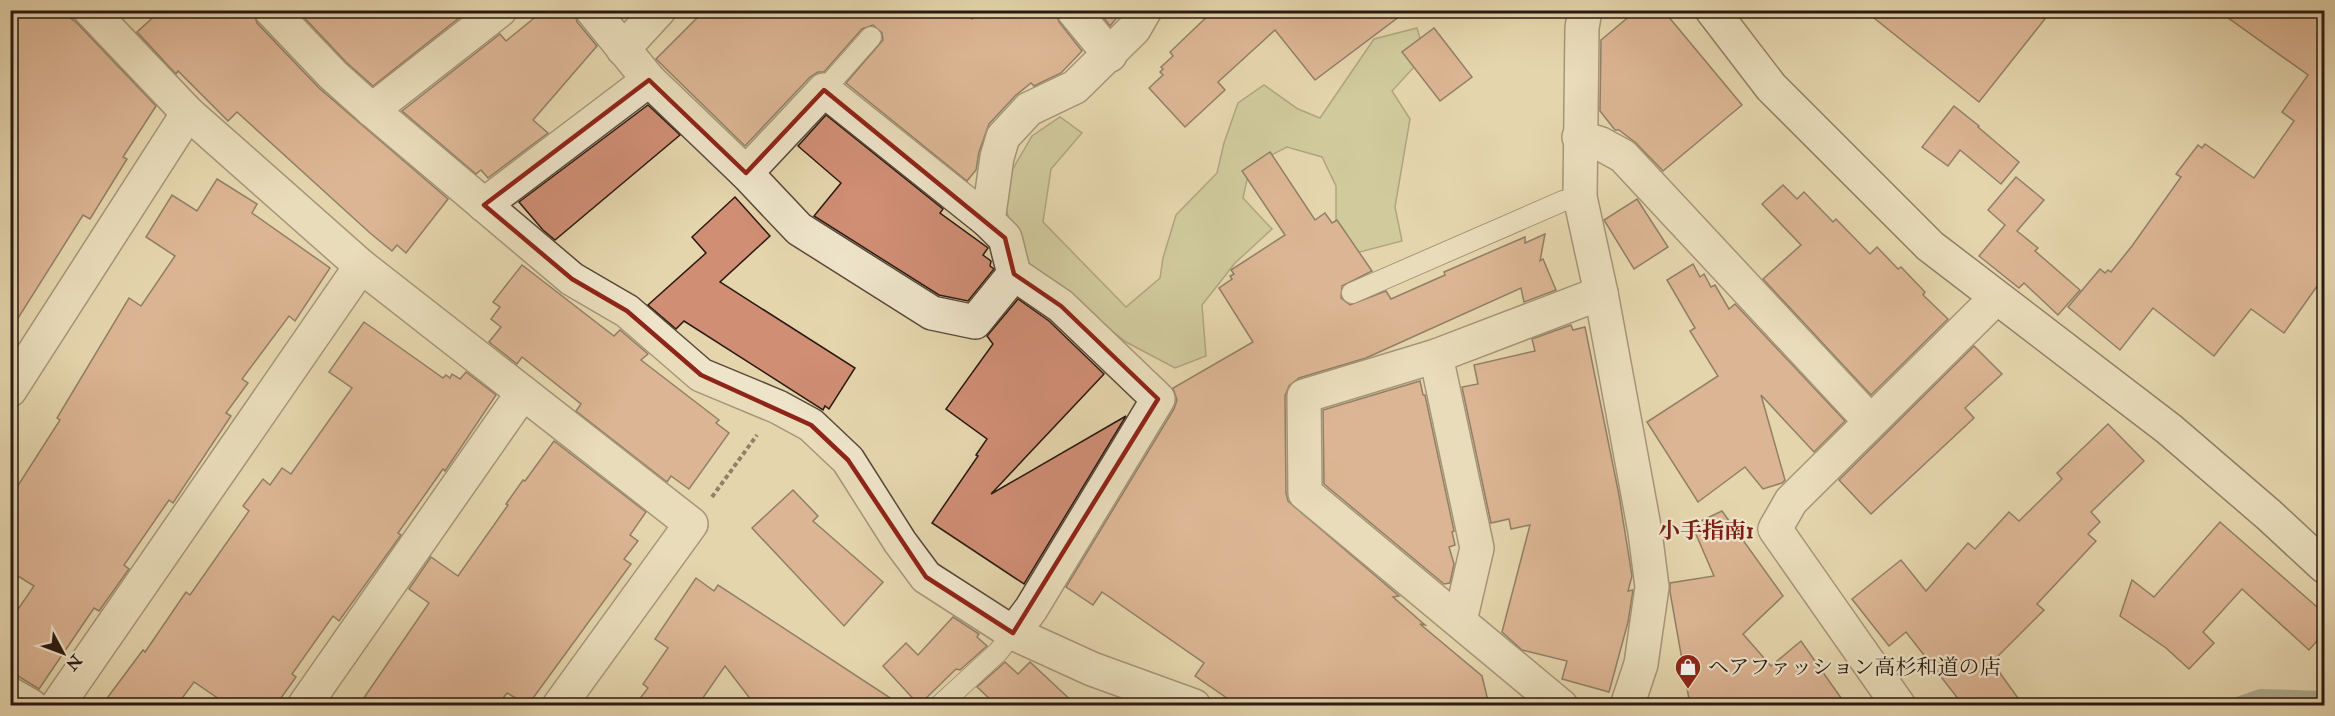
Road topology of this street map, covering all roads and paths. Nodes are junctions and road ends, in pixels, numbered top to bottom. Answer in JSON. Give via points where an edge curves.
{"nodes":[{"id":1,"x":271,"y":10,"type":"edge"},
{"id":2,"x":500,"y":10,"type":"edge"},
{"id":3,"x":592,"y":10,"type":"edge"},
{"id":4,"x":658,"y":10,"type":"edge"},
{"id":5,"x":1073,"y":10,"type":"edge"},
{"id":6,"x":1145,"y":10,"type":"edge"},
{"id":7,"x":1585,"y":10,"type":"edge"},
{"id":8,"x":1712,"y":10,"type":"edge"},
{"id":9,"x":97,"y":13,"type":"edge"},
{"id":10,"x":871,"y":37,"type":"dead end"},
{"id":11,"x":623,"y":49,"type":"junction"},
{"id":12,"x":1110,"y":55,"type":"junction"},
{"id":13,"x":649,"y":80,"type":"junction"},
{"id":14,"x":824,"y":90,"type":"junction"},
{"id":15,"x":372,"y":110,"type":"junction"},
{"id":16,"x":188,"y":113,"type":"junction"},
{"id":17,"x":1580,"y":137,"type":"junction"},
{"id":18,"x":746,"y":173,"type":"junction"},
{"id":19,"x":1580,"y":197,"type":"junction"},
{"id":20,"x":484,"y":205,"type":"junction"},
{"id":21,"x":988,"y":222,"type":"junction"},
{"id":22,"x":361,"y":266,"type":"junction"},
{"id":23,"x":1014,"y":274,"type":"junction"},
{"id":24,"x":1352,"y":293,"type":"dead end"},
{"id":25,"x":1601,"y":294,"type":"junction"},
{"id":26,"x":1996,"y":298,"type":"junction"},
{"id":27,"x":1436,"y":356,"type":"junction"},
{"id":28,"x":10,"y":390,"type":"edge"},
{"id":29,"x":522,"y":394,"type":"junction"},
{"id":30,"x":778,"y":407,"type":"junction"},
{"id":31,"x":1870,"y":421,"type":"junction"},
{"id":32,"x":691,"y":524,"type":"junction"},
{"id":33,"x":2325,"y":566,"type":"edge"},
{"id":34,"x":1460,"y":621,"type":"junction"},
{"id":35,"x":1013,"y":633,"type":"junction"},
{"id":36,"x":10,"y":694,"type":"edge"},
{"id":37,"x":31,"y":705,"type":"edge"},
{"id":38,"x":57,"y":705,"type":"edge"},
{"id":39,"x":304,"y":705,"type":"edge"},
{"id":40,"x":559,"y":705,"type":"edge"},
{"id":41,"x":939,"y":705,"type":"edge"},
{"id":42,"x":1193,"y":705,"type":"edge"},
{"id":43,"x":1561,"y":705,"type":"edge"},
{"id":44,"x":1627,"y":705,"type":"edge"},
{"id":45,"x":1899,"y":705,"type":"edge"}],
"edges":[{"from":1,"to":15,"type":"street"},
{"from":2,"to":15,"type":"street"},
{"from":3,"to":11,"type":"street"},
{"from":4,"to":11,"type":"street"},
{"from":5,"to":12,"type":"street"},
{"from":6,"to":12,"type":"street"},
{"from":7,"to":17,"type":"street"},
{"from":8,"to":26,"type":"street","via":[[1771,87],[1930,246]]},
{"from":9,"to":16,"type":"street"},
{"from":10,"to":14,"type":"lane"},
{"from":11,"to":13,"type":"street"},
{"from":12,"to":21,"type":"street","via":[[1075,87],[1029,109],[1003,137]]},
{"from":13,"to":18,"type":"street"},
{"from":13,"to":20,"type":"street"},
{"from":14,"to":18,"type":"street"},
{"from":14,"to":21,"type":"street"},
{"from":15,"to":20,"type":"street"},
{"from":16,"to":22,"type":"street"},
{"from":16,"to":28,"type":"street"},
{"from":17,"to":19,"type":"street"},
{"from":17,"to":31,"type":"street","via":[[1623,156]]},
{"from":18,"to":23,"type":"street","via":[[799,229],[932,313],[975,322]]},
{"from":19,"to":24,"type":"lane"},
{"from":19,"to":25,"type":"street"},
{"from":20,"to":30,"type":"street","via":[[572,279],[627,311],[701,375]]},
{"from":21,"to":23,"type":"street","via":[[1005,238]]},
{"from":22,"to":29,"type":"street"},
{"from":22,"to":38,"type":"street"},
{"from":23,"to":35,"type":"street","via":[[1061,306],[1158,399]]},
{"from":25,"to":27,"type":"street"},
{"from":25,"to":44,"type":"street","via":[[1652,587],[1641,664]]},
{"from":26,"to":31,"type":"street"},
{"from":26,"to":33,"type":"street","via":[[2169,429]]},
{"from":27,"to":34,"type":"street","via":[[1477,548]]},
{"from":27,"to":34,"type":"street","via":[[1304,396],[1305,493]]},
{"from":29,"to":32,"type":"street"},
{"from":29,"to":39,"type":"street"},
{"from":30,"to":32,"type":"path"},
{"from":30,"to":35,"type":"street","via":[[811,425],[848,460],[926,577]]},
{"from":31,"to":45,"type":"street","via":[[1791,501],[1776,529]]},
{"from":32,"to":40,"type":"street"},
{"from":34,"to":43,"type":"street"},
{"from":35,"to":41,"type":"lane","via":[[998,652]]},
{"from":35,"to":42,"type":"street","via":[[1092,669]]},
{"from":36,"to":37,"type":"street"}]}
